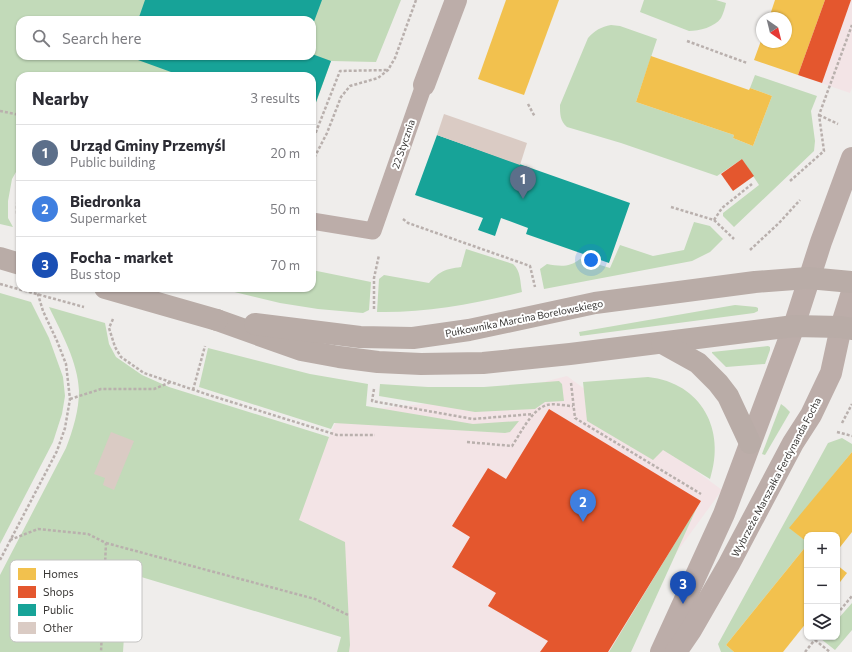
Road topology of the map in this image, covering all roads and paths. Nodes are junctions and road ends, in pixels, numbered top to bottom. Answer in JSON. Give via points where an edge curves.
{"nodes":[{"id":1,"x":416,"y":0,"type":"edge"},
{"id":2,"x":456,"y":0,"type":"edge"},
{"id":3,"x":852,"y":25,"type":"edge"},
{"id":4,"x":687,"y":41,"type":"dead end"},
{"id":5,"x":747,"y":63,"type":"dead end"},
{"id":6,"x":388,"y":70,"type":"junction"},
{"id":7,"x":424,"y":86,"type":"joint"},
{"id":8,"x":528,"y":104,"type":"dead end"},
{"id":9,"x":0,"y":111,"type":"edge"},
{"id":10,"x":16,"y":114,"type":"edge"},
{"id":11,"x":819,"y":115,"type":"junction"},
{"id":12,"x":535,"y":117,"type":"dead end"},
{"id":13,"x":838,"y":124,"type":"dead end"},
{"id":14,"x":316,"y":132,"type":"edge"},
{"id":15,"x":316,"y":154,"type":"edge"},
{"id":16,"x":852,"y":158,"type":"edge"},
{"id":17,"x":790,"y":181,"type":"dead end"},
{"id":18,"x":752,"y":184,"type":"dead end"},
{"id":19,"x":800,"y":200,"type":"dead end"},
{"id":20,"x":671,"y":207,"type":"dead end"},
{"id":21,"x":402,"y":215,"type":"dead end"},
{"id":22,"x":714,"y":220,"type":"junction"},
{"id":23,"x":316,"y":222,"type":"edge"},
{"id":24,"x":734,"y":239,"type":"dead end"},
{"id":25,"x":750,"y":250,"type":"dead end"},
{"id":26,"x":380,"y":251,"type":"dead end"},
{"id":27,"x":0,"y":258,"type":"edge"},
{"id":28,"x":16,"y":263,"type":"edge"},
{"id":29,"x":808,"y":278,"type":"junction"},
{"id":30,"x":852,"y":282,"type":"edge"},
{"id":31,"x":535,"y":288,"type":"dead end"},
{"id":32,"x":37,"y":292,"type":"edge"},
{"id":33,"x":119,"y":292,"type":"edge"},
{"id":34,"x":852,"y":292,"type":"edge"},
{"id":35,"x":374,"y":310,"type":"dead end"},
{"id":36,"x":114,"y":315,"type":"dead end"},
{"id":37,"x":217,"y":320,"type":"junction"},
{"id":38,"x":794,"y":326,"type":"junction"},
{"id":39,"x":846,"y":328,"type":"edge"},
{"id":40,"x":207,"y":340,"type":"dead end"},
{"id":41,"x":662,"y":343,"type":"junction"},
{"id":42,"x":570,"y":376,"type":"dead end"},
{"id":43,"x":171,"y":382,"type":"junction"},
{"id":44,"x":374,"y":386,"type":"dead end"},
{"id":45,"x":192,"y":390,"type":"junction"},
{"id":46,"x":70,"y":399,"type":"junction"},
{"id":47,"x":852,"y":404,"type":"edge"},
{"id":48,"x":573,"y":406,"type":"junction"},
{"id":49,"x":533,"y":414,"type":"junction"},
{"id":50,"x":842,"y":423,"type":"dead end"},
{"id":51,"x":837,"y":432,"type":"dead end"},
{"id":52,"x":375,"y":435,"type":"dead end"},
{"id":53,"x":852,"y":436,"type":"edge"},
{"id":54,"x":467,"y":442,"type":"dead end"},
{"id":55,"x":750,"y":443,"type":"junction"},
{"id":56,"x":702,"y":494,"type":"dead end"},
{"id":57,"x":10,"y":540,"type":"junction"},
{"id":58,"x":106,"y":543,"type":"junction"},
{"id":59,"x":0,"y":560,"type":"edge"},
{"id":60,"x":105,"y":560,"type":"edge"},
{"id":61,"x":852,"y":596,"type":"edge"},
{"id":62,"x":840,"y":610,"type":"edge"},
{"id":63,"x":348,"y":615,"type":"dead end"},
{"id":64,"x":814,"y":640,"type":"edge"},
{"id":65,"x":818,"y":640,"type":"edge"},
{"id":66,"x":101,"y":642,"type":"edge"},
{"id":67,"x":101,"y":652,"type":"edge"},
{"id":68,"x":661,"y":652,"type":"edge"},
{"id":69,"x":676,"y":652,"type":"edge"},
{"id":70,"x":804,"y":652,"type":"edge"},
{"id":71,"x":830,"y":652,"type":"edge"}],
"edges":[{"from":1,"to":6,"type":"path","via":[[395,58]]},
{"from":2,"to":7,"type":"street","name":"22 Stycznia"},
{"from":3,"to":11,"type":"path"},
{"from":4,"to":5,"type":"path"},
{"from":6,"to":14,"type":"path","via":[[340,71]]},
{"from":6,"to":15,"type":"path","via":[[378,78],[350,86],[341,97]]},
{"from":7,"to":23,"type":"lane","name":"22 Stycznia","via":[[373,231]]},
{"from":8,"to":12,"type":"path"},
{"from":9,"to":10,"type":"path"},
{"from":11,"to":13,"type":"path"},
{"from":11,"to":17,"type":"path","via":[[824,151]]},
{"from":16,"to":29,"type":"street"},
{"from":18,"to":22,"type":"path","via":[[722,208]]},
{"from":19,"to":25,"type":"path"},
{"from":20,"to":22,"type":"path"},
{"from":21,"to":31,"type":"path","via":[[408,222],[530,266]]},
{"from":22,"to":24,"type":"path"},
{"from":26,"to":35,"type":"path","via":[[374,278]]},
{"from":27,"to":28,"type":"main road"},
{"from":29,"to":30,"type":"main road","name":"Pułkownika Marcina Borelowskiego"},
{"from":29,"to":37,"type":"main road","name":"Pułkownika Marcina Borelowskiego","via":[[755,282],[595,303],[469,330],[413,338],[360,337]]},
{"from":29,"to":38,"type":"street"},
{"from":32,"to":46,"type":"path","via":[[66,364]]},
{"from":33,"to":37,"type":"main road","bridge":true},
{"from":34,"to":39,"type":"street","name":"Wybrzeże Marszałka Ferdynanda Focha"},
{"from":36,"to":43,"type":"path","via":[[110,328],[115,347],[121,357],[144,373]]},
{"from":37,"to":41,"type":"main road","via":[[301,350],[378,362],[483,363]]},
{"from":38,"to":39,"type":"main road"},
{"from":38,"to":41,"type":"main road"},
{"from":38,"to":55,"type":"street"},
{"from":39,"to":69,"type":"street","name":"Wybrzeże Marszałka Ferdynanda Focha","via":[[831,373],[810,416],[729,564]]},
{"from":40,"to":45,"type":"path"},
{"from":41,"to":55,"type":"main road","via":[[698,363],[718,383],[728,396]]},
{"from":42,"to":48,"type":"path"},
{"from":43,"to":45,"type":"path"},
{"from":43,"to":46,"type":"path","via":[[154,389],[101,389]]},
{"from":44,"to":49,"type":"path","via":[[372,401],[473,419]]},
{"from":45,"to":52,"type":"path","via":[[338,435]]},
{"from":46,"to":57,"type":"path","via":[[66,428],[57,451]]},
{"from":47,"to":50,"type":"path"},
{"from":48,"to":49,"type":"path","via":[[546,405]]},
{"from":48,"to":56,"type":"path","via":[[575,418]]},
{"from":49,"to":54,"type":"path","via":[[512,446]]},
{"from":51,"to":53,"type":"path"},
{"from":55,"to":68,"type":"street","via":[[724,514]]},
{"from":57,"to":58,"type":"path","via":[[38,529],[88,534]]},
{"from":57,"to":59,"type":"path"},
{"from":58,"to":60,"type":"path"},
{"from":58,"to":63,"type":"path","via":[[315,599]]},
{"from":61,"to":62,"type":"path"},
{"from":64,"to":70,"type":"path"},
{"from":65,"to":71,"type":"path"},
{"from":66,"to":67,"type":"path"}]}
